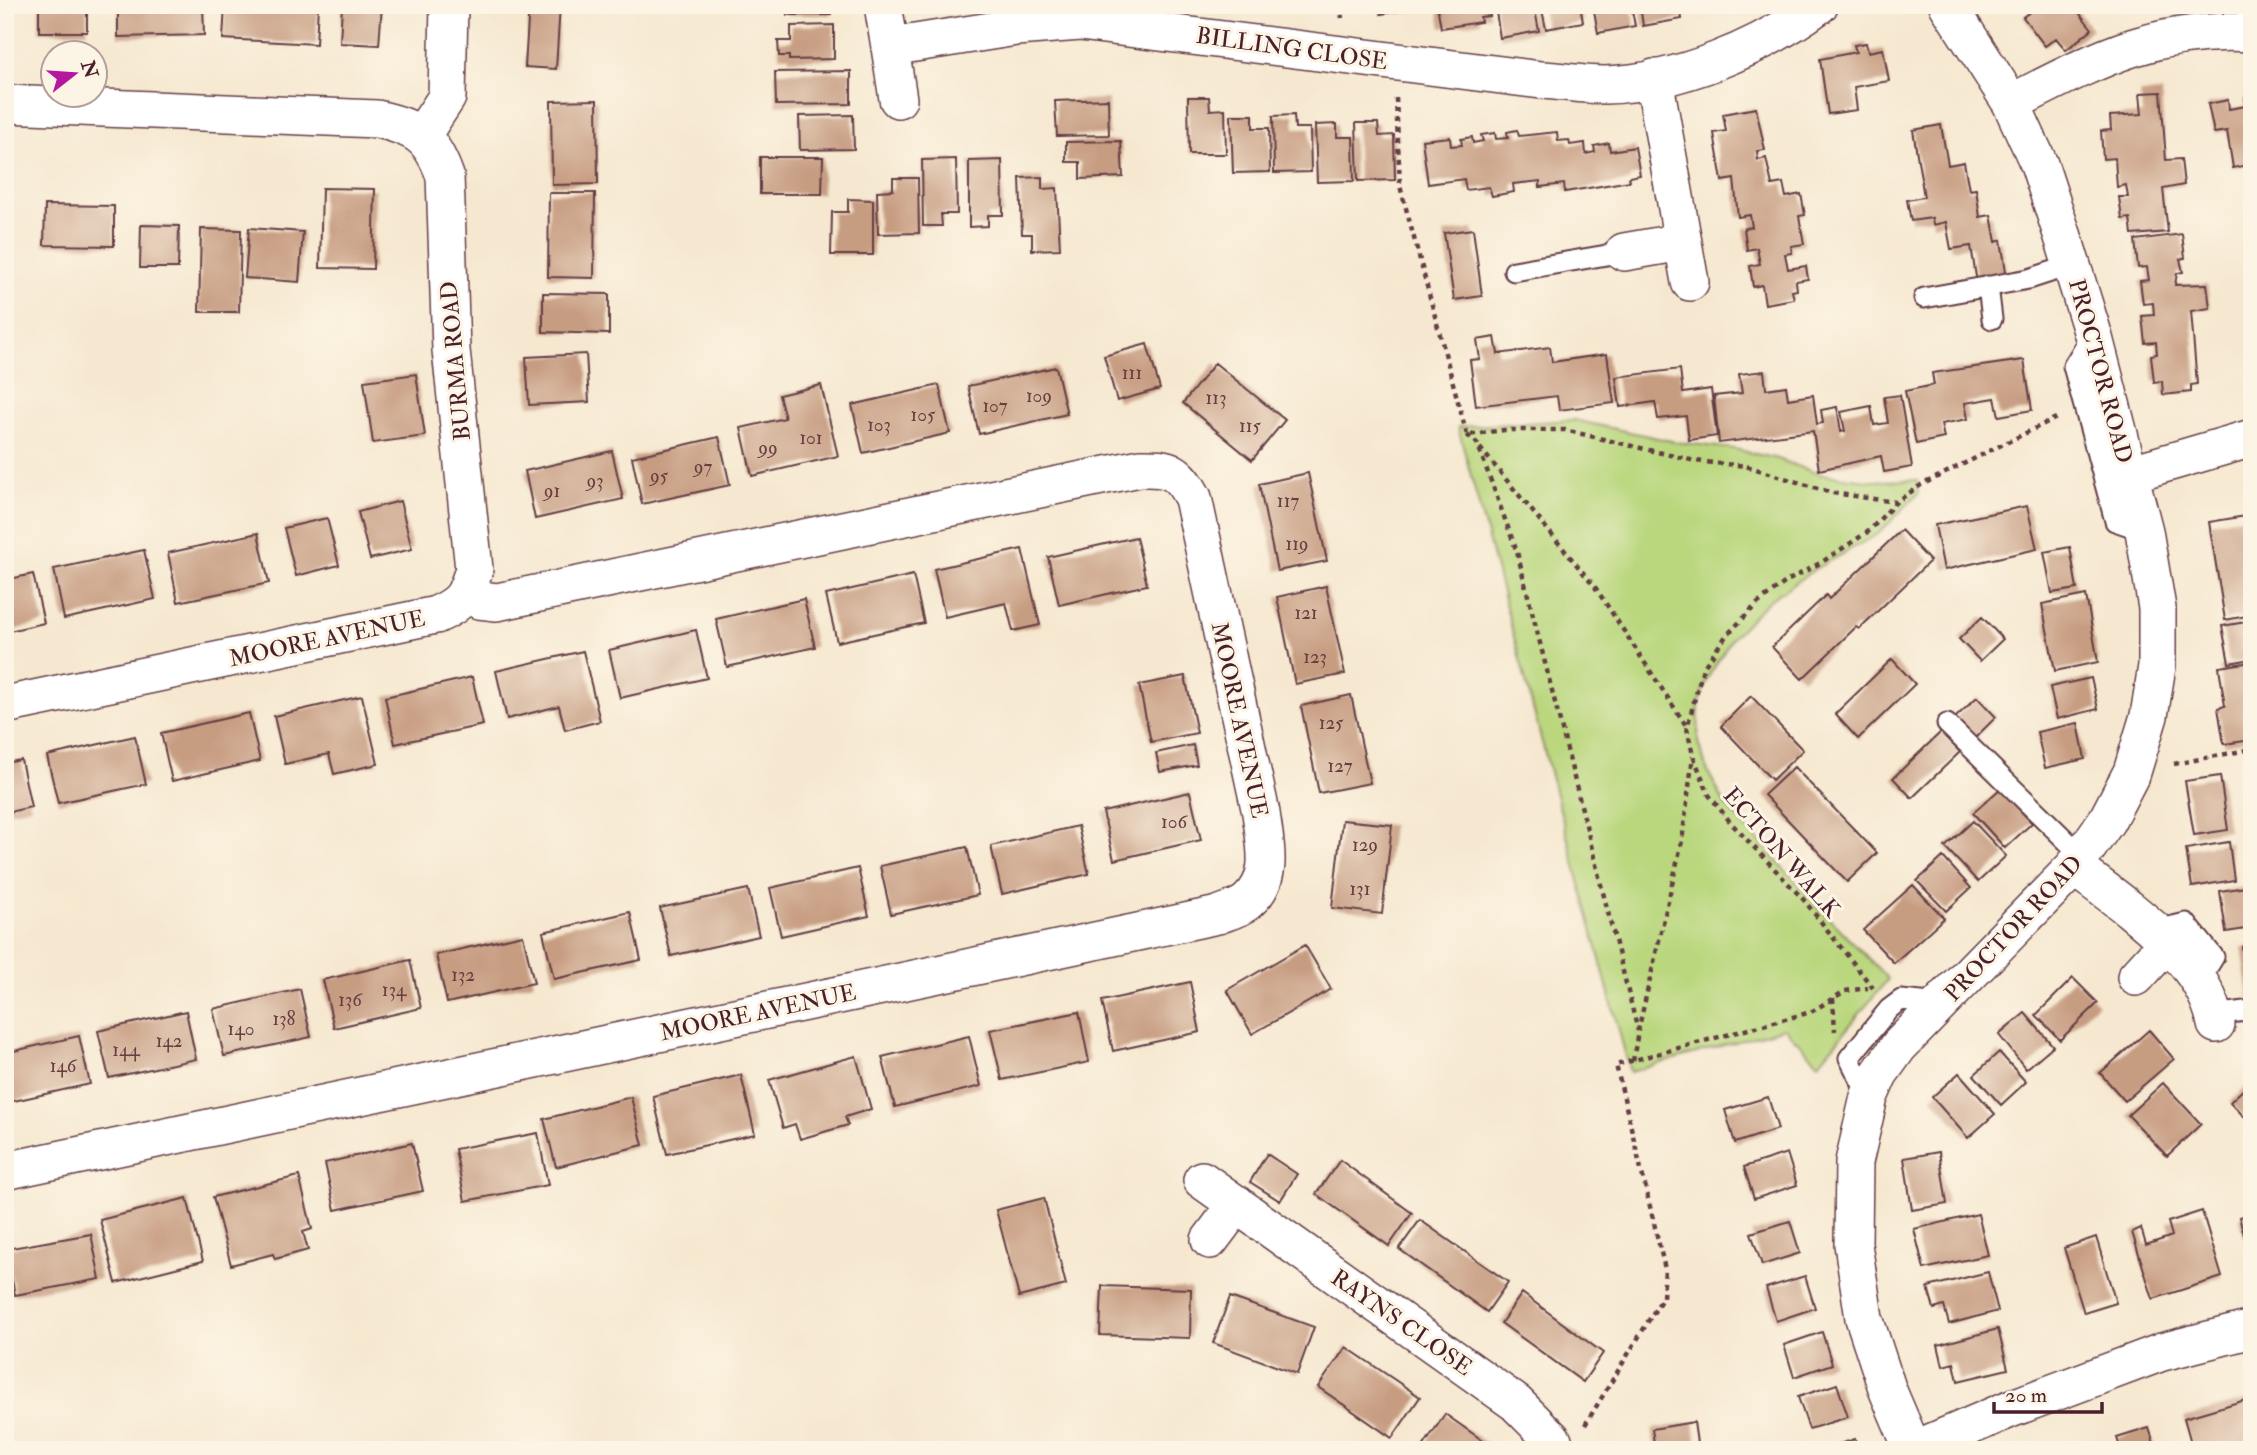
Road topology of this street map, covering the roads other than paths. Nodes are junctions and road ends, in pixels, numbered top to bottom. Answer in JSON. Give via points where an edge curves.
{"nodes":[{"id":1,"x":449,"y":5,"type":"edge"},
{"id":2,"x":883,"y":5,"type":"edge"},
{"id":3,"x":1819,"y":5,"type":"edge"},
{"id":4,"x":1948,"y":5,"type":"edge"},
{"id":5,"x":2252,"y":33,"type":"edge"},
{"id":6,"x":890,"y":47,"type":"junction"},
{"id":7,"x":1654,"y":78,"type":"junction"},
{"id":8,"x":898,"y":99,"type":"dead end"},
{"id":9,"x":2011,"y":103,"type":"junction"},
{"id":10,"x":5,"y":104,"type":"edge"},
{"id":11,"x":422,"y":135,"type":"junction"},
{"id":12,"x":1682,"y":242,"type":"junction"},
{"id":13,"x":1624,"y":252,"type":"joint"},
{"id":14,"x":2071,"y":265,"type":"junction"},
{"id":15,"x":1514,"y":271,"type":"dead end"},
{"id":16,"x":1690,"y":282,"type":"dead end"},
{"id":17,"x":1988,"y":286,"type":"junction"},
{"id":18,"x":1924,"y":298,"type":"dead end"},
{"id":19,"x":1992,"y":319,"type":"dead end"},
{"id":20,"x":2093,"y":334,"type":"junction"},
{"id":21,"x":2252,"y":438,"type":"edge"},
{"id":22,"x":2129,"y":474,"type":"junction"},
{"id":23,"x":2144,"y":531,"type":"junction"},
{"id":24,"x":467,"y":593,"type":"junction"},
{"id":25,"x":5,"y":705,"type":"edge"},
{"id":26,"x":1947,"y":724,"type":"dead end"},
{"id":27,"x":2078,"y":861,"type":"junction"},
{"id":28,"x":2162,"y":936,"type":"junction"},
{"id":29,"x":2136,"y":977,"type":"dead end"},
{"id":30,"x":1941,"y":1004,"type":"junction"},
{"id":31,"x":2252,"y":1010,"type":"edge"},
{"id":32,"x":2215,"y":1020,"type":"joint"},
{"id":33,"x":1869,"y":1097,"type":"junction"},
{"id":34,"x":5,"y":1171,"type":"edge"},
{"id":35,"x":1202,"y":1180,"type":"dead end"},
{"id":36,"x":1237,"y":1204,"type":"junction"},
{"id":37,"x":1210,"y":1240,"type":"dead end"},
{"id":38,"x":2252,"y":1329,"type":"edge"},
{"id":39,"x":1557,"y":1450,"type":"edge"},
{"id":40,"x":1914,"y":1450,"type":"edge"}],
"edges":[{"from":1,"to":11,"type":"street","via":[[447,97]]},
{"from":2,"to":6,"type":"street"},
{"from":3,"to":7,"type":"street","name":"BILLING CLOSE","via":[[1765,40]]},
{"from":4,"to":9,"type":"street","name":"PROCTOR ROAD"},
{"from":5,"to":9,"type":"street","via":[[2216,30],[2155,40],[2099,59]]},
{"from":6,"to":7,"type":"street","name":"BILLING CLOSE","via":[[1080,22],[1541,80],[1605,85]]},
{"from":6,"to":8,"type":"street"},
{"from":7,"to":12,"type":"street"},
{"from":9,"to":14,"type":"street","name":"PROCTOR ROAD","via":[[2039,164]]},
{"from":10,"to":11,"type":"street","via":[[377,119]]},
{"from":11,"to":24,"type":"street","name":"BURMA ROAD","via":[[437,154],[445,177],[451,350],[474,569]]},
{"from":12,"to":13,"type":"street"},
{"from":12,"to":16,"type":"street"},
{"from":13,"to":15,"type":"lane"},
{"from":14,"to":17,"type":"lane"},
{"from":14,"to":20,"type":"street","name":"PROCTOR ROAD"},
{"from":17,"to":18,"type":"lane"},
{"from":17,"to":19,"type":"lane"},
{"from":20,"to":22,"type":"street","name":"PROCTOR ROAD"},
{"from":20,"to":23,"type":"lane","via":[[2073,366],[2115,521]]},
{"from":21,"to":22,"type":"street"},
{"from":22,"to":23,"type":"street","name":"PROCTOR ROAD"},
{"from":23,"to":27,"type":"street","name":"PROCTOR ROAD","via":[[2157,608],[2157,666],[2149,716],[2132,772],[2107,820]]},
{"from":24,"to":25,"type":"street","name":"MOORE AVENUE","via":[[455,607],[436,615]]},
{"from":24,"to":34,"type":"street","name":"MOORE AVENUE","via":[[497,602],[1140,468],[1163,468],[1183,478],[1193,498],[1261,813],[1267,855],[1264,882],[1247,902],[1218,915]]},
{"from":26,"to":27,"type":"lane"},
{"from":27,"to":28,"type":"street"},
{"from":27,"to":30,"type":"street","name":"PROCTOR ROAD"},
{"from":28,"to":29,"type":"street"},
{"from":28,"to":32,"type":"street","via":[[2199,981]]},
{"from":30,"to":33,"type":"street","name":"PROCTOR ROAD","via":[[1899,1046]]},
{"from":30,"to":33,"type":"lane","via":[[1901,1000],[1849,1058]]},
{"from":31,"to":32,"type":"lane"},
{"from":33,"to":40,"type":"street","name":"PROCTOR ROAD","via":[[1853,1162],[1853,1244],[1864,1318]]},
{"from":35,"to":36,"type":"street","name":"RAYNS CLOSE"},
{"from":36,"to":37,"type":"street"},
{"from":36,"to":39,"type":"street","name":"RAYNS CLOSE","via":[[1516,1403]]},
{"from":38,"to":40,"type":"street","name":"PROCTOR ROAD","via":[[2162,1352]]}]}
